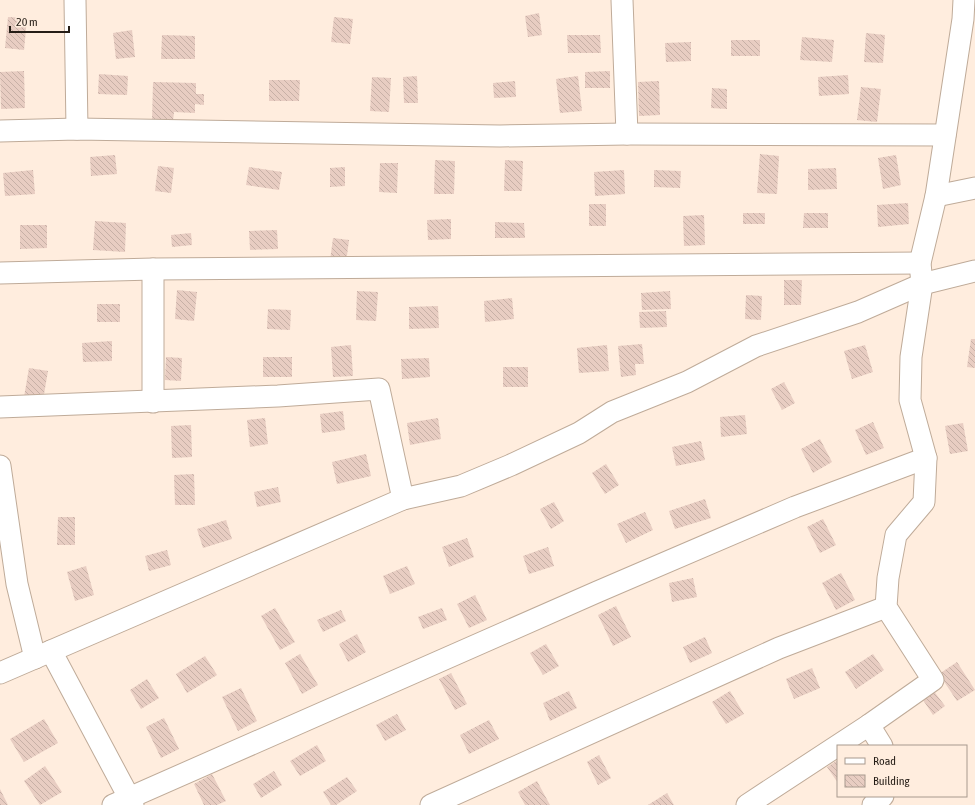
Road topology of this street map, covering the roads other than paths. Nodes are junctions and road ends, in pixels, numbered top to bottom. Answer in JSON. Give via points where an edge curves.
{"nodes":[{"id":1,"x":75,"y":0,"type":"edge"},
{"id":2,"x":622,"y":0,"type":"edge"},
{"id":3,"x":967,"y":14,"type":"edge"},
{"id":4,"x":76,"y":129,"type":"junction"},
{"id":5,"x":0,"y":131,"type":"edge"},
{"id":6,"x":627,"y":134,"type":"junction"},
{"id":7,"x":945,"y":135,"type":"junction"},
{"id":8,"x":975,"y":188,"type":"edge"},
{"id":9,"x":936,"y":196,"type":"junction"},
{"id":10,"x":920,"y":263,"type":"junction"},
{"id":11,"x":153,"y":269,"type":"junction"},
{"id":12,"x":975,"y":271,"type":"edge"},
{"id":13,"x":0,"y":273,"type":"edge"},
{"id":14,"x":922,"y":284,"type":"junction"},
{"id":15,"x":153,"y":402,"type":"junction"},
{"id":16,"x":0,"y":407,"type":"edge"},
{"id":17,"x":926,"y":458,"type":"junction"},
{"id":18,"x":0,"y":466,"type":"edge"},
{"id":19,"x":404,"y":499,"type":"junction"},
{"id":20,"x":886,"y":607,"type":"junction"},
{"id":21,"x":43,"y":654,"type":"junction"},
{"id":22,"x":0,"y":673,"type":"edge"},
{"id":23,"x":869,"y":725,"type":"junction"},
{"id":24,"x":838,"y":745,"type":"edge"},
{"id":25,"x":881,"y":745,"type":"edge"},
{"id":26,"x":837,"y":746,"type":"edge"},
{"id":27,"x":882,"y":797,"type":"edge"},
{"id":28,"x":125,"y":802,"type":"edge"},
{"id":29,"x":431,"y":805,"type":"edge"},
{"id":30,"x":747,"y":805,"type":"edge"},
{"id":31,"x":873,"y":805,"type":"edge"}],
"edges":[{"from":1,"to":4,"type":"street"},
{"from":2,"to":6,"type":"street"},
{"from":3,"to":7,"type":"street"},
{"from":4,"to":5,"type":"street"},
{"from":4,"to":6,"type":"street","via":[[500,136]]},
{"from":6,"to":7,"type":"street"},
{"from":7,"to":9,"type":"street"},
{"from":8,"to":9,"type":"street"},
{"from":9,"to":10,"type":"street"},
{"from":10,"to":11,"type":"street"},
{"from":10,"to":14,"type":"street"},
{"from":11,"to":13,"type":"street"},
{"from":11,"to":15,"type":"street"},
{"from":12,"to":14,"type":"street"},
{"from":14,"to":17,"type":"street","via":[[911,357],[910,400]]},
{"from":14,"to":19,"type":"street","via":[[858,312],[756,346],[687,382],[612,412],[579,433],[461,486]]},
{"from":15,"to":16,"type":"street"},
{"from":15,"to":19,"type":"street","via":[[380,389]]},
{"from":17,"to":20,"type":"street","via":[[924,502],[896,535],[888,578]]},
{"from":17,"to":28,"type":"street","via":[[795,507],[597,592]]},
{"from":18,"to":21,"type":"street","via":[[17,584]]},
{"from":19,"to":21,"type":"street"},
{"from":20,"to":23,"type":"street","via":[[933,680]]},
{"from":20,"to":29,"type":"street","via":[[779,648]]},
{"from":21,"to":22,"type":"street"},
{"from":21,"to":28,"type":"street"},
{"from":23,"to":24,"type":"street"},
{"from":23,"to":25,"type":"street"},
{"from":26,"to":30,"type":"street"},
{"from":27,"to":31,"type":"street"}]}
